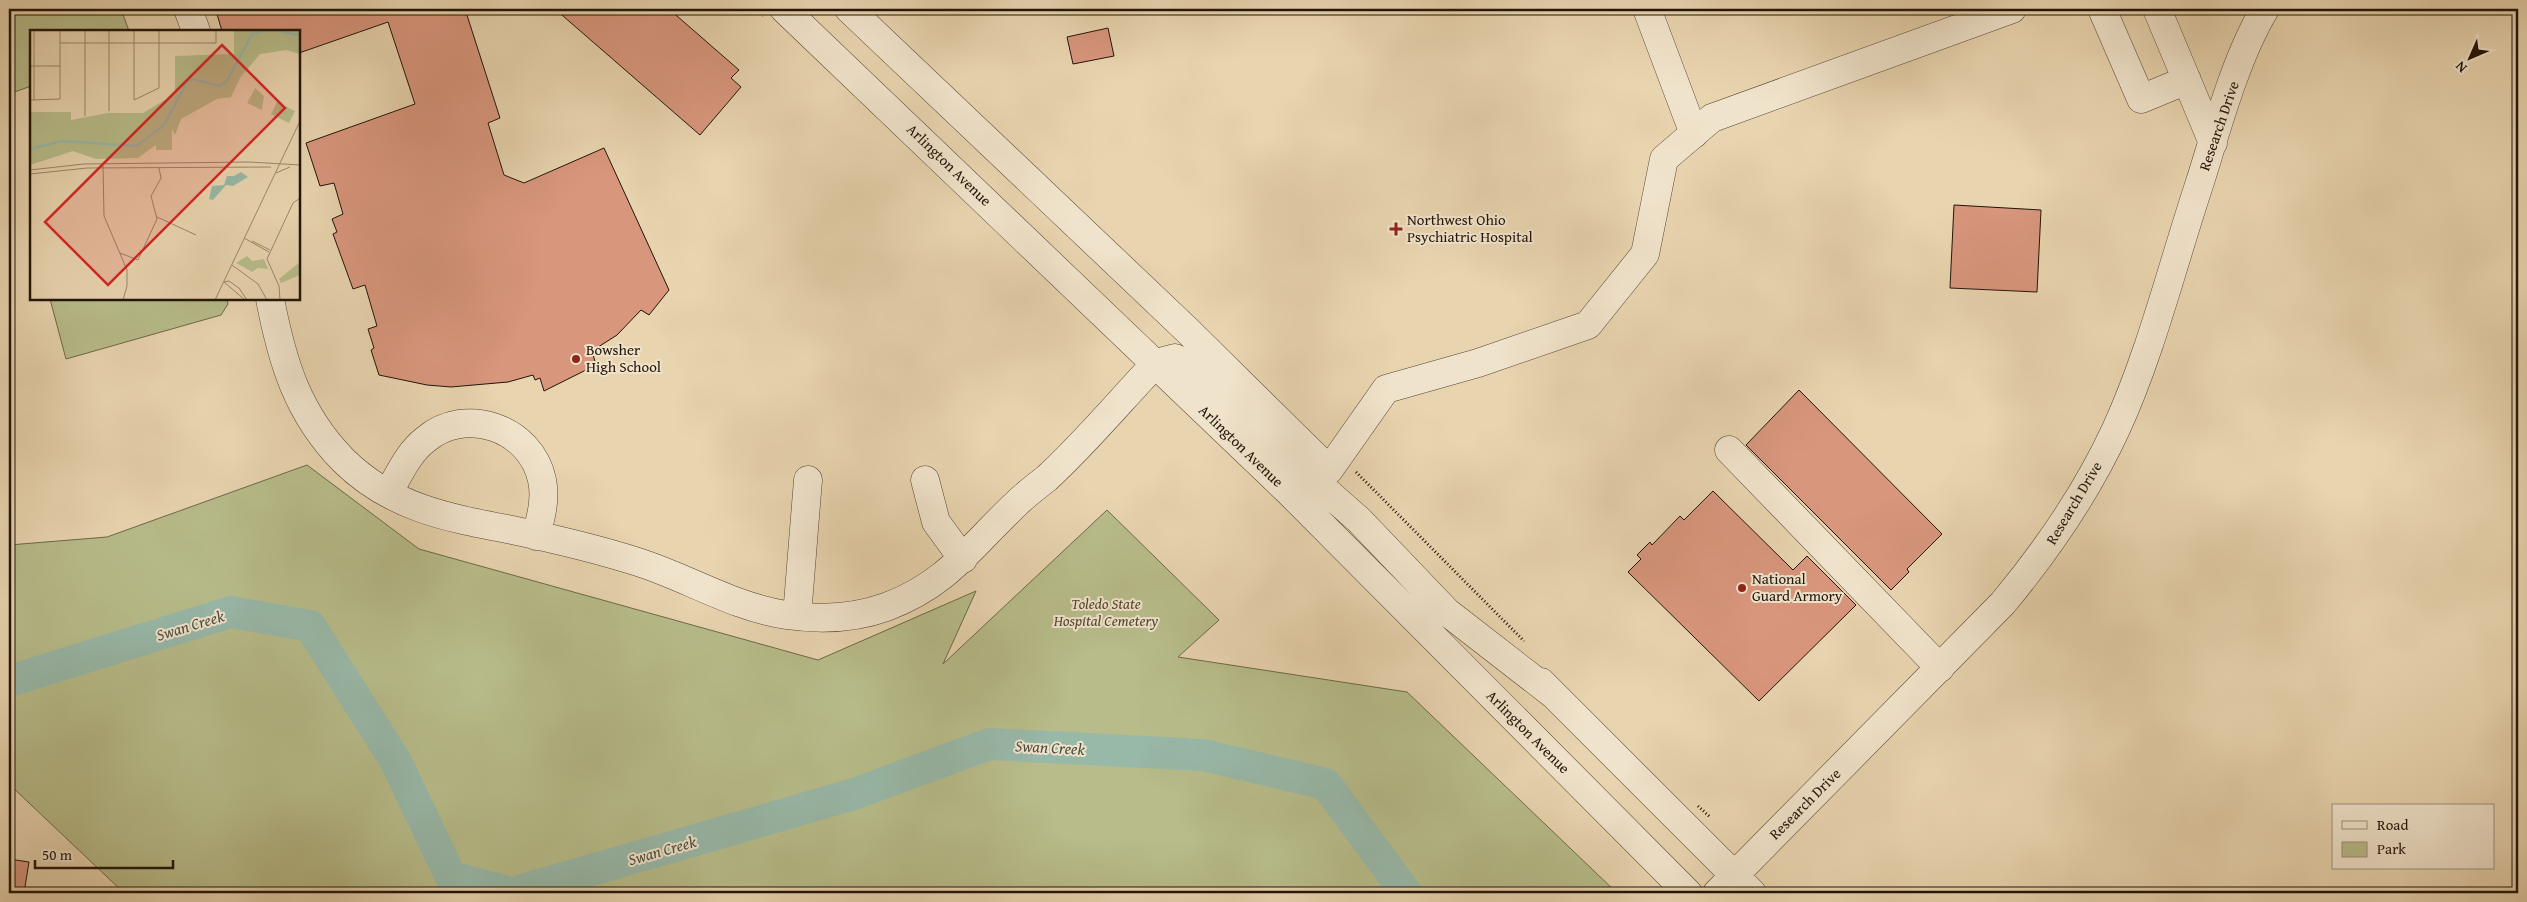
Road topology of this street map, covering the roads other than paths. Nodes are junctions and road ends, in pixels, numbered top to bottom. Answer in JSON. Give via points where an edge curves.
{"nodes":[{"id":1,"x":188,"y":9,"type":"edge"},
{"id":2,"x":784,"y":9,"type":"edge"},
{"id":3,"x":849,"y":9,"type":"edge"},
{"id":4,"x":1647,"y":9,"type":"edge"},
{"id":5,"x":2012,"y":9,"type":"edge"},
{"id":6,"x":2102,"y":9,"type":"edge"},
{"id":7,"x":2156,"y":9,"type":"edge"},
{"id":8,"x":2264,"y":9,"type":"edge"},
{"id":9,"x":196,"y":30,"type":"edge"},
{"id":10,"x":2187,"y":80,"type":"junction"},
{"id":11,"x":1694,"y":134,"type":"junction"},
{"id":12,"x":2212,"y":143,"type":"junction"},
{"id":13,"x":270,"y":300,"type":"edge"},
{"id":14,"x":1156,"y":363,"type":"junction"},
{"id":15,"x":1729,"y":450,"type":"dead end"},
{"id":16,"x":1329,"y":470,"type":"junction"},
{"id":17,"x":808,"y":480,"type":"dead end"},
{"id":18,"x":926,"y":480,"type":"dead end"},
{"id":19,"x":388,"y":493,"type":"junction"},
{"id":20,"x":536,"y":536,"type":"junction"},
{"id":21,"x":963,"y":559,"type":"junction"},
{"id":22,"x":796,"y":616,"type":"junction"},
{"id":23,"x":1940,"y":668,"type":"junction"},
{"id":24,"x":1554,"y":695,"type":"junction"},
{"id":25,"x":1734,"y":887,"type":"edge"},
{"id":26,"x":1688,"y":893,"type":"edge"}],
"edges":[{"from":1,"to":9,"type":"street"},
{"from":2,"to":14,"type":"street","name":"Arlington Avenue"},
{"from":3,"to":16,"type":"street","via":[[1187,330]]},
{"from":4,"to":11,"type":"street"},
{"from":5,"to":11,"type":"street","via":[[1712,118]]},
{"from":6,"to":10,"type":"street","via":[[2141,99]]},
{"from":7,"to":10,"type":"street"},
{"from":8,"to":12,"type":"street","name":"Research Drive","via":[[2232,84]]},
{"from":10,"to":12,"type":"street"},
{"from":11,"to":16,"type":"street","via":[[1664,159],[1645,254],[1588,325],[1478,363],[1386,389]]},
{"from":12,"to":23,"type":"street","name":"Research Drive","via":[[2136,377],[2094,472],[2037,562],[2003,603]]},
{"from":13,"to":19,"type":"street","via":[[281,356],[312,420],[344,460]]},
{"from":14,"to":21,"type":"street","via":[[1048,477],[1017,503]]},
{"from":14,"to":24,"type":"street","via":[[1175,358],[1197,369],[1264,436],[1359,520],[1447,612]]},
{"from":14,"to":26,"type":"street","name":"Arlington Avenue","via":[[1290,492]]},
{"from":15,"to":23,"type":"street"},
{"from":16,"to":24,"type":"street"},
{"from":17,"to":22,"type":"street"},
{"from":18,"to":21,"type":"street","via":[[936,522]]},
{"from":19,"to":20,"type":"street","via":[[424,511],[448,518]]},
{"from":19,"to":20,"type":"street","via":[[413,452],[435,432],[463,422],[492,425],[518,441],[537,463],[544,494]]},
{"from":20,"to":22,"type":"street","via":[[650,566],[748,606]]},
{"from":21,"to":22,"type":"street","via":[[926,589],[885,607],[844,618]]},
{"from":23,"to":25,"type":"street","name":"Research Drive"},
{"from":24,"to":25,"type":"street"}]}
